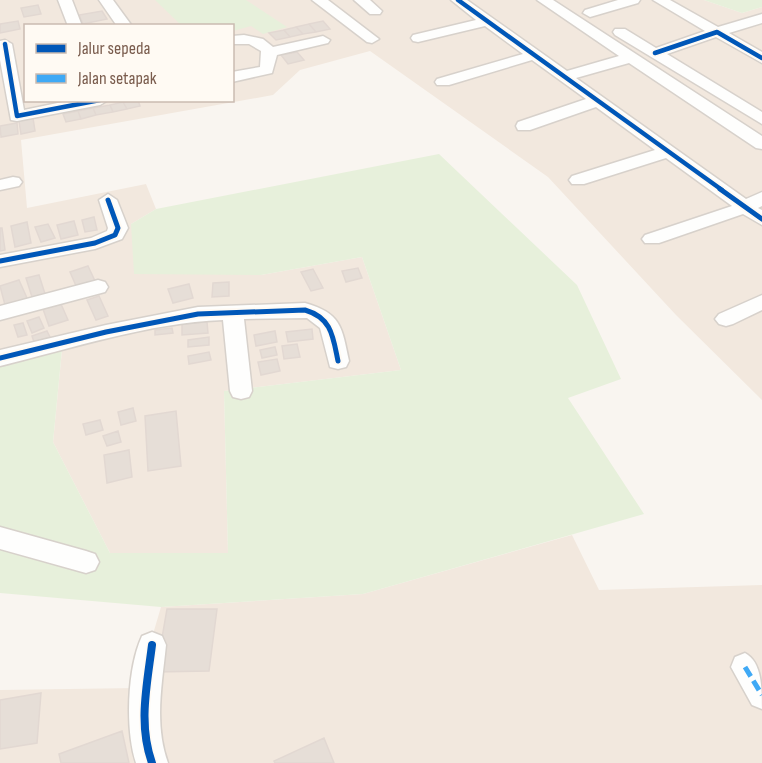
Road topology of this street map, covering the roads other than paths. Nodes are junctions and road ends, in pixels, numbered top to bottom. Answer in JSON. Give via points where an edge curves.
{"nodes":[{"id":1,"x":65,"y":0,"type":"edge"},
{"id":2,"x":106,"y":0,"type":"edge"},
{"id":3,"x":320,"y":0,"type":"edge"},
{"id":4,"x":362,"y":0,"type":"edge"},
{"id":5,"x":458,"y":0,"type":"edge"},
{"id":6,"x":544,"y":0,"type":"edge"},
{"id":7,"x":570,"y":0,"type":"edge"},
{"id":8,"x":633,"y":0,"type":"edge"},
{"id":9,"x":660,"y":0,"type":"edge"},
{"id":10,"x":375,"y":11,"type":"dead end"},
{"id":11,"x":590,"y":13,"type":"junction"},
{"id":12,"x":762,"y":18,"type":"edge"},
{"id":13,"x":490,"y":21,"type":"junction"},
{"id":14,"x":74,"y":24,"type":"edge"},
{"id":15,"x":124,"y":24,"type":"edge"},
{"id":16,"x":717,"y":32,"type":"junction"},
{"id":17,"x":418,"y":38,"type":"dead end"},
{"id":18,"x":372,"y":39,"type":"dead end"},
{"id":19,"x":234,"y":40,"type":"edge"},
{"id":20,"x":323,"y":40,"type":"dead end"},
{"id":21,"x":5,"y":44,"type":"dead end"},
{"id":22,"x":270,"y":52,"type":"junction"},
{"id":23,"x":655,"y":53,"type":"junction"},
{"id":24,"x":534,"y":55,"type":"junction"},
{"id":25,"x":632,"y":57,"type":"junction"},
{"id":26,"x":762,"y":58,"type":"edge"},
{"id":27,"x":566,"y":76,"type":"junction"},
{"id":28,"x":234,"y":77,"type":"edge"},
{"id":29,"x":443,"y":82,"type":"dead end"},
{"id":30,"x":597,"y":101,"type":"junction"},
{"id":31,"x":90,"y":102,"type":"edge"},
{"id":32,"x":759,"y":114,"type":"edge"},
{"id":33,"x":524,"y":126,"type":"dead end"},
{"id":34,"x":762,"y":144,"type":"edge"},
{"id":35,"x":668,"y":152,"type":"junction"},
{"id":36,"x":578,"y":180,"type":"dead end"},
{"id":37,"x":108,"y":200,"type":"dead end"},
{"id":38,"x":754,"y":203,"type":"edge"},
{"id":39,"x":762,"y":219,"type":"edge"},
{"id":40,"x":652,"y":239,"type":"dead end"},
{"id":41,"x":0,"y":261,"type":"edge"},
{"id":42,"x":98,"y":286,"type":"dead end"},
{"id":43,"x":762,"y":302,"type":"edge"},
{"id":44,"x":233,"y":312,"type":"junction"},
{"id":45,"x":0,"y":313,"type":"edge"},
{"id":46,"x":726,"y":319,"type":"dead end"},
{"id":47,"x":0,"y":358,"type":"edge"},
{"id":48,"x":338,"y":362,"type":"dead end"},
{"id":49,"x":242,"y":391,"type":"dead end"},
{"id":50,"x":0,"y":537,"type":"edge"},
{"id":51,"x":86,"y":562,"type":"dead end"},
{"id":52,"x":152,"y":645,"type":"dead end"},
{"id":53,"x":745,"y":667,"type":"dead end"},
{"id":54,"x":762,"y":695,"type":"edge"},
{"id":55,"x":152,"y":763,"type":"edge"}],
"edges":[{"from":1,"to":14,"type":"street"},
{"from":2,"to":15,"type":"street"},
{"from":3,"to":18,"type":"street"},
{"from":4,"to":10,"type":"street"},
{"from":5,"to":13,"type":"street"},
{"from":6,"to":25,"type":"street"},
{"from":7,"to":11,"type":"street"},
{"from":8,"to":11,"type":"street"},
{"from":9,"to":16,"type":"street"},
{"from":11,"to":23,"type":"street"},
{"from":12,"to":16,"type":"street"},
{"from":13,"to":17,"type":"street"},
{"from":13,"to":24,"type":"street"},
{"from":16,"to":23,"type":"street"},
{"from":16,"to":26,"type":"street"},
{"from":19,"to":22,"type":"street","via":[[261,42]]},
{"from":20,"to":22,"type":"street"},
{"from":21,"to":31,"type":"street","via":[[17,116]]},
{"from":22,"to":28,"type":"street","via":[[267,70]]},
{"from":23,"to":32,"type":"street"},
{"from":24,"to":27,"type":"street"},
{"from":24,"to":29,"type":"street"},
{"from":25,"to":27,"type":"street"},
{"from":25,"to":34,"type":"street"},
{"from":27,"to":30,"type":"street"},
{"from":30,"to":33,"type":"street"},
{"from":30,"to":35,"type":"street"},
{"from":35,"to":36,"type":"street"},
{"from":35,"to":38,"type":"street"},
{"from":37,"to":41,"type":"street","via":[[118,228],[115,236]]},
{"from":38,"to":39,"type":"street"},
{"from":38,"to":40,"type":"street"},
{"from":42,"to":45,"type":"street"},
{"from":43,"to":46,"type":"street"},
{"from":44,"to":47,"type":"street","via":[[139,325]]},
{"from":44,"to":48,"type":"street","via":[[321,313],[328,322]]},
{"from":44,"to":49,"type":"street"},
{"from":50,"to":51,"type":"street"},
{"from":52,"to":55,"type":"street","via":[[144,723],[146,749]]},
{"from":53,"to":54,"type":"street"}]}
